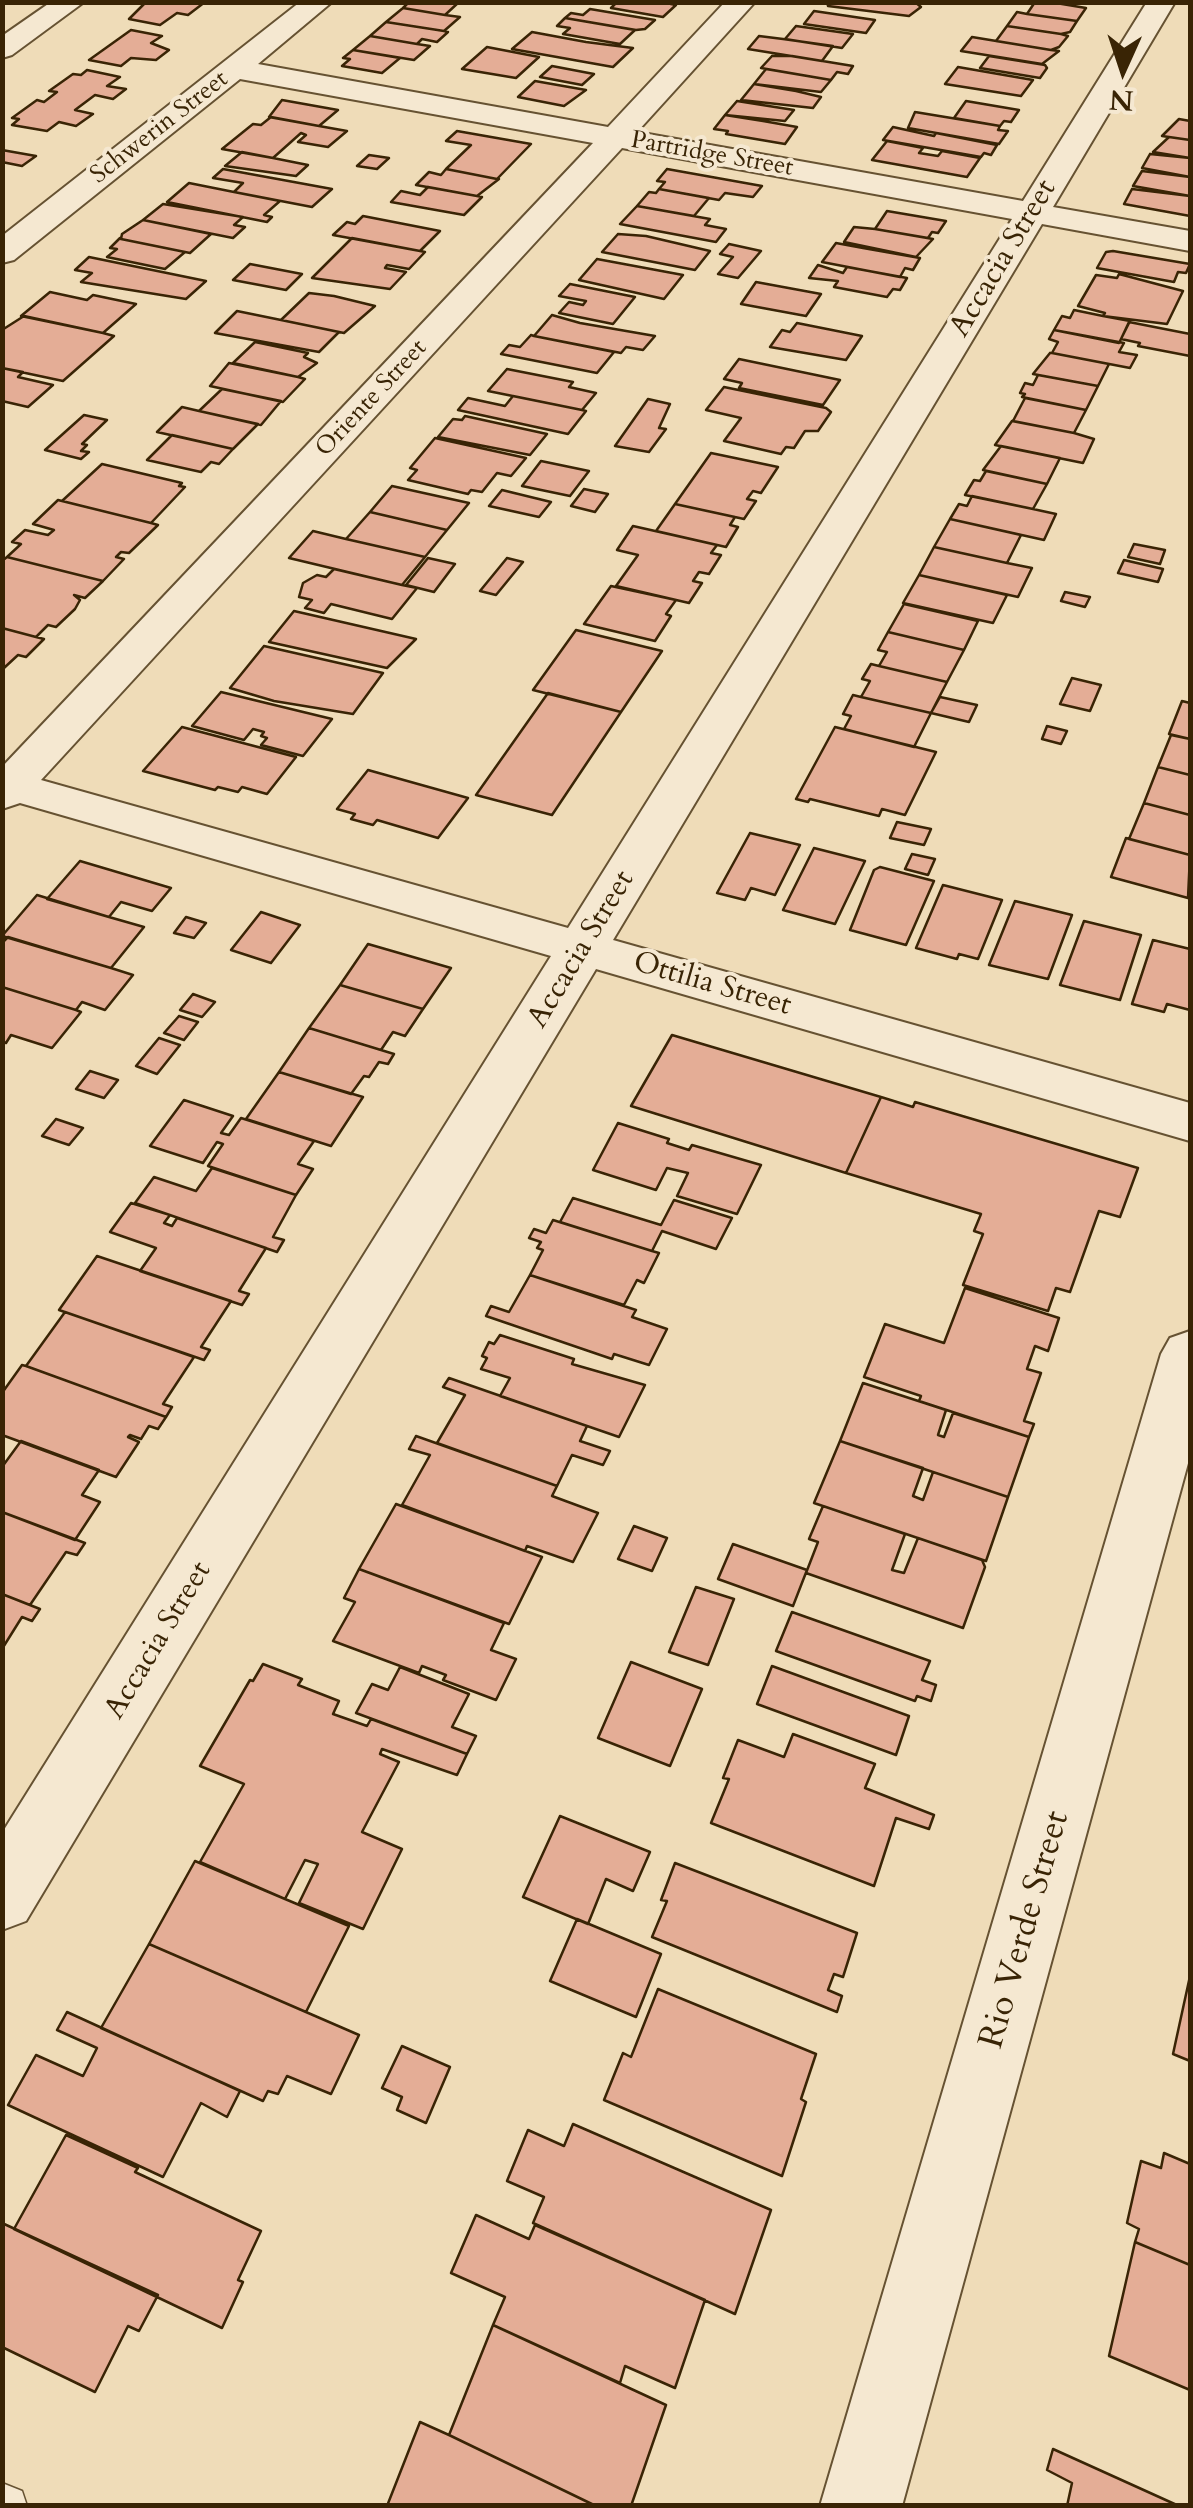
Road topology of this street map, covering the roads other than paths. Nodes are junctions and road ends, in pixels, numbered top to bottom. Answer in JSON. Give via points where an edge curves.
{"nodes":[{"id":1,"x":70,"y":2,"type":"edge"},
{"id":2,"x":318,"y":2,"type":"edge"},
{"id":3,"x":741,"y":2,"type":"edge"},
{"id":4,"x":1161,"y":2,"type":"edge"},
{"id":5,"x":2,"y":48,"type":"edge"},
{"id":6,"x":234,"y":69,"type":"junction"},
{"id":7,"x":615,"y":138,"type":"junction"},
{"id":8,"x":1032,"y":213,"type":"junction"},
{"id":9,"x":1190,"y":242,"type":"edge"},
{"id":10,"x":2,"y":253,"type":"edge"},
{"id":11,"x":5,"y":788,"type":"edge"},
{"id":12,"x":582,"y":948,"type":"junction"},
{"id":13,"x":1190,"y":1122,"type":"edge"},
{"id":14,"x":1190,"y":1354,"type":"edge"},
{"id":15,"x":2,"y":1897,"type":"edge"},
{"id":16,"x":861,"y":2506,"type":"edge"}],
"edges":[{"from":1,"to":5,"type":"street"},
{"from":2,"to":6,"type":"street","name":"Schwerin Street"},
{"from":3,"to":7,"type":"street","name":"Oriente Street"},
{"from":4,"to":8,"type":"street","name":"Accacia Street"},
{"from":6,"to":7,"type":"street","name":"Partridge Street"},
{"from":6,"to":10,"type":"street","name":"Schwerin Street"},
{"from":7,"to":8,"type":"street","name":"Partridge Street"},
{"from":7,"to":11,"type":"street","name":"Oriente Street"},
{"from":8,"to":9,"type":"street","name":"Partridge Street"},
{"from":8,"to":12,"type":"street","name":"Accacia Street"},
{"from":11,"to":12,"type":"street","name":"Ottilia Street"},
{"from":12,"to":13,"type":"street","name":"Ottilia Street"},
{"from":12,"to":15,"type":"street","name":"Accacia Street"},
{"from":14,"to":16,"type":"street","name":"Rio Verde Street"}]}
